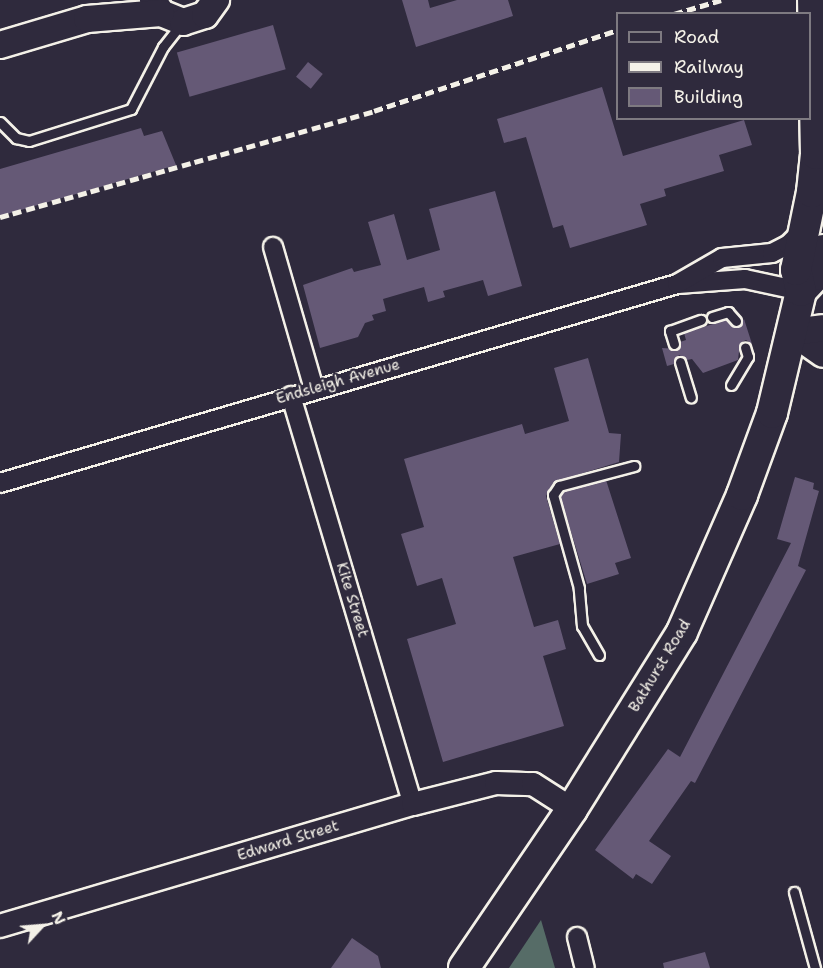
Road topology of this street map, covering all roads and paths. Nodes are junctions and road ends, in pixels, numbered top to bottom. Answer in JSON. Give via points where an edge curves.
{"nodes":[{"id":1,"x":118,"y":0,"type":"edge"},
{"id":2,"x":216,"y":0,"type":"edge"},
{"id":3,"x":813,"y":0,"type":"edge"},
{"id":4,"x":165,"y":11,"type":"edge"},
{"id":5,"x":87,"y":19,"type":"junction"},
{"id":6,"x":0,"y":45,"type":"edge"},
{"id":7,"x":0,"y":122,"type":"edge"},
{"id":8,"x":814,"y":239,"type":"edge"},
{"id":9,"x":273,"y":247,"type":"dead end"},
{"id":10,"x":676,"y":284,"type":"junction"},
{"id":11,"x":801,"y":291,"type":"junction"},
{"id":12,"x":712,"y":317,"type":"dead end"},
{"id":13,"x":701,"y":321,"type":"dead end"},
{"id":14,"x":736,"y":321,"type":"dead end"},
{"id":15,"x":823,"y":328,"type":"edge"},
{"id":16,"x":792,"y":332,"type":"junction"},
{"id":17,"x":674,"y":344,"type":"dead end"},
{"id":18,"x":745,"y":347,"type":"dead end"},
{"id":19,"x":823,"y":354,"type":"edge"},
{"id":20,"x":680,"y":362,"type":"dead end"},
{"id":21,"x":731,"y":385,"type":"dead end"},
{"id":22,"x":314,"y":389,"type":"junction"},
{"id":23,"x":291,"y":396,"type":"junction"},
{"id":24,"x":692,"y":397,"type":"dead end"},
{"id":25,"x":634,"y":466,"type":"dead end"},
{"id":26,"x":0,"y":483,"type":"edge"},
{"id":27,"x":599,"y":655,"type":"dead end"},
{"id":28,"x":413,"y":804,"type":"junction"},
{"id":29,"x":572,"y":809,"type":"junction"},
{"id":30,"x":794,"y":892,"type":"dead end"},
{"id":31,"x":0,"y":926,"type":"edge"},
{"id":32,"x":577,"y":937,"type":"dead end"},
{"id":33,"x":464,"y":968,"type":"edge"},
{"id":34,"x":585,"y":968,"type":"edge"},
{"id":35,"x":815,"y":968,"type":"edge"}],
"edges":[{"from":1,"to":5,"type":"main road"},
{"from":2,"to":4,"type":"main road","via":[[205,15]]},
{"from":3,"to":8,"type":"highway","name":"Bathurst Road"},
{"from":4,"to":5,"type":"main road"},
{"from":4,"to":7,"type":"lane","via":[[163,47],[130,109],[30,141],[16,138]]},
{"from":5,"to":6,"type":"main road"},
{"from":8,"to":10,"type":"street","name":"Endsleigh Avenue","via":[[797,238],[772,253],[722,258]]},
{"from":8,"to":11,"type":"highway","name":"Bathurst Road","via":[[796,270]]},
{"from":9,"to":22,"type":"street"},
{"from":10,"to":11,"type":"street","name":"Endsleigh Avenue","via":[[745,279]]},
{"from":10,"to":22,"type":"street","name":"Endsleigh Avenue"},
{"from":11,"to":16,"type":"highway","name":"Bathurst Road"},
{"from":12,"to":14,"type":"lane","via":[[728,312]]},
{"from":13,"to":17,"type":"lane","via":[[670,331]]},
{"from":15,"to":16,"type":"main road"},
{"from":16,"to":19,"type":"main road"},
{"from":16,"to":29,"type":"highway","name":"Bathurst Road","via":[[768,423],[697,603]]},
{"from":18,"to":21,"type":"lane","via":[[748,357]]},
{"from":20,"to":24,"type":"lane"},
{"from":22,"to":23,"type":"street","name":"Endsleigh Avenue"},
{"from":23,"to":26,"type":"street","name":"Endsleigh Avenue"},
{"from":23,"to":28,"type":"street","name":"Kite Street"},
{"from":25,"to":27,"type":"lane","via":[[580,484],[559,486],[553,495],[579,588],[582,626]]},
{"from":28,"to":29,"type":"street","name":"Edward Street","via":[[513,780],[533,783]]},
{"from":28,"to":31,"type":"street","name":"Edward Street"},
{"from":29,"to":33,"type":"highway","name":"Bathurst Road"},
{"from":30,"to":35,"type":"lane"},
{"from":32,"to":34,"type":"street"}]}
